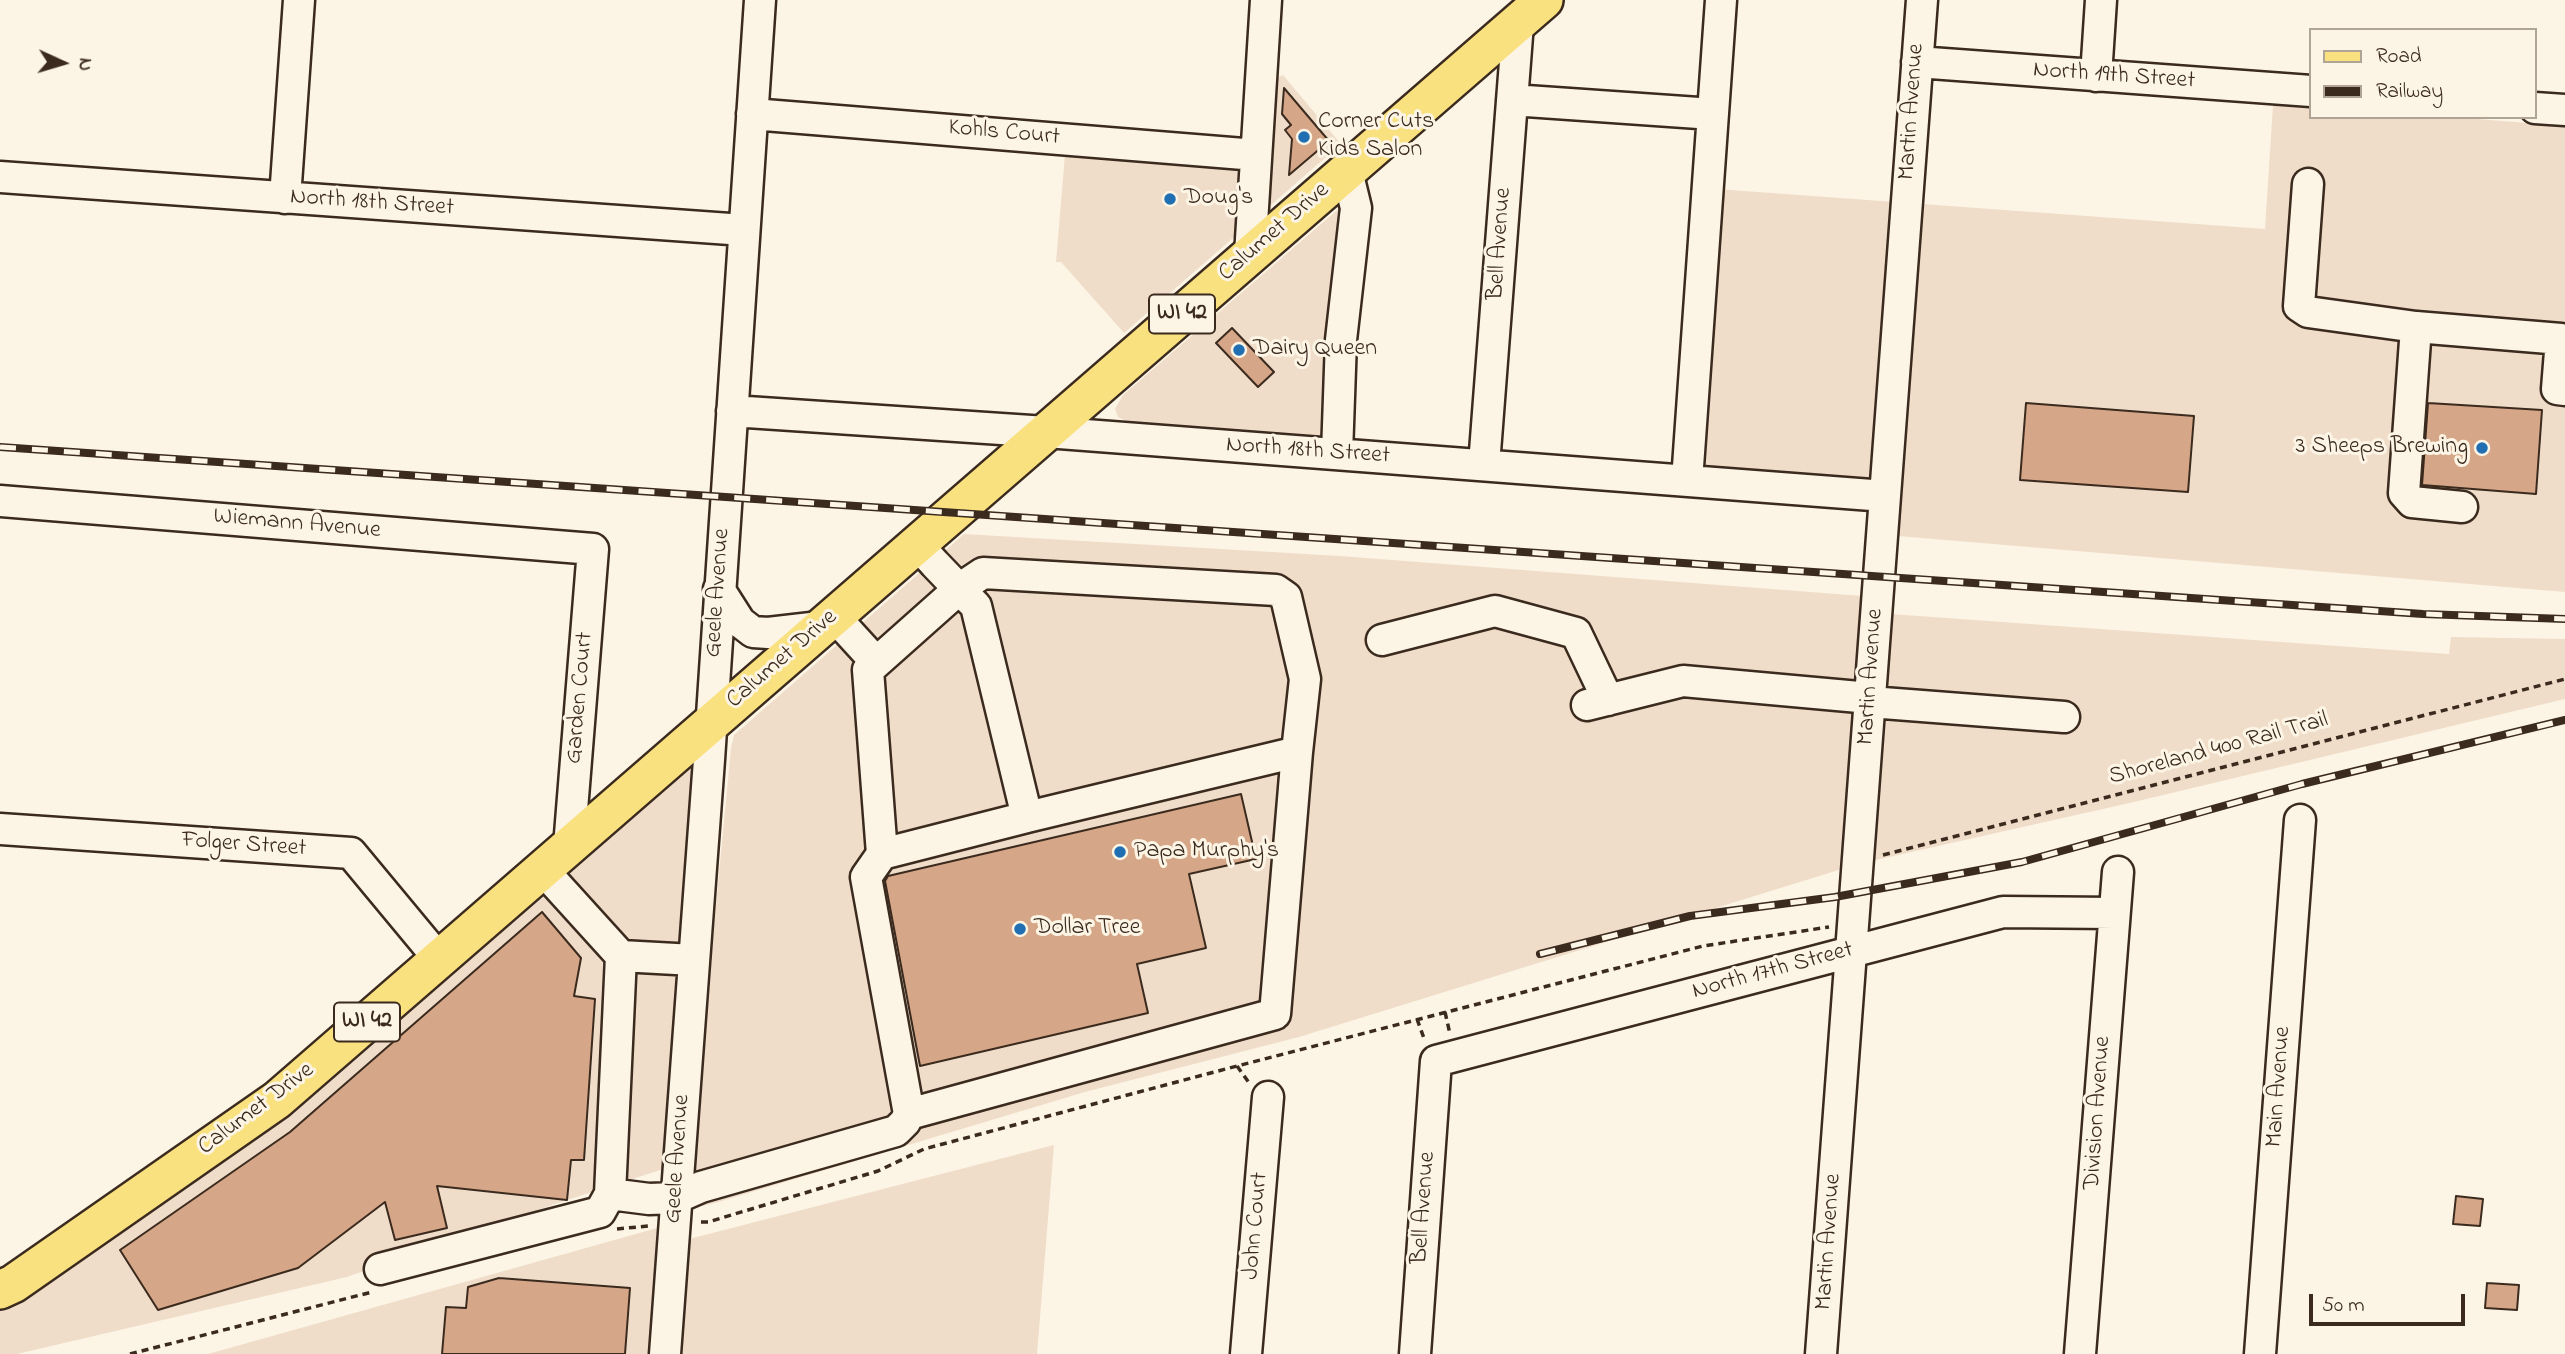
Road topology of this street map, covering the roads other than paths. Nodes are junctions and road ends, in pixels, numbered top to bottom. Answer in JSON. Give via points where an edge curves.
{"nodes":[{"id":1,"x":299,"y":0,"type":"edge"},
{"id":2,"x":760,"y":0,"type":"edge"},
{"id":3,"x":1266,"y":0,"type":"edge"},
{"id":4,"x":1721,"y":0,"type":"edge"},
{"id":5,"x":1922,"y":0,"type":"edge"},
{"id":6,"x":2101,"y":0,"type":"edge"},
{"id":7,"x":1531,"y":11,"type":"edge"},
{"id":8,"x":1917,"y":62,"type":"junction"},
{"id":9,"x":2096,"y":76,"type":"junction"},
{"id":10,"x":2310,"y":91,"type":"edge"},
{"id":11,"x":1512,"y":100,"type":"junction"},
{"id":12,"x":2537,"y":108,"type":"edge"},
{"id":13,"x":2565,"y":110,"type":"edge"},
{"id":14,"x":752,"y":114,"type":"junction"},
{"id":15,"x":1713,"y":114,"type":"junction"},
{"id":16,"x":1256,"y":155,"type":"junction"},
{"id":17,"x":1347,"y":170,"type":"junction"},
{"id":18,"x":0,"y":177,"type":"edge"},
{"id":19,"x":2308,"y":184,"type":"dead end"},
{"id":20,"x":285,"y":198,"type":"junction"},
{"id":21,"x":744,"y":230,"type":"junction"},
{"id":22,"x":1250,"y":255,"type":"junction"},
{"id":23,"x":2416,"y":327,"type":"junction"},
{"id":24,"x":2565,"y":390,"type":"edge"},
{"id":25,"x":732,"y":411,"type":"junction"},
{"id":26,"x":1046,"y":432,"type":"junction"},
{"id":27,"x":1337,"y":454,"type":"junction"},
{"id":28,"x":1484,"y":466,"type":"junction"},
{"id":29,"x":1687,"y":481,"type":"junction"},
{"id":30,"x":1885,"y":496,"type":"junction"},
{"id":31,"x":0,"y":501,"type":"edge"},
{"id":32,"x":2462,"y":507,"type":"dead end"},
{"id":33,"x":916,"y":543,"type":"junction"},
{"id":34,"x":593,"y":548,"type":"joint"},
{"id":35,"x":719,"y":589,"type":"junction"},
{"id":36,"x":959,"y":589,"type":"junction"},
{"id":37,"x":826,"y":621,"type":"junction"},
{"id":38,"x":1382,"y":640,"type":"dead end"},
{"id":39,"x":875,"y":662,"type":"junction"},
{"id":40,"x":1870,"y":700,"type":"junction"},
{"id":41,"x":2064,"y":717,"type":"dead end"},
{"id":42,"x":711,"y":723,"type":"junction"},
{"id":43,"x":1297,"y":752,"type":"junction"},
{"id":44,"x":1027,"y":817,"type":"junction"},
{"id":45,"x":2300,"y":820,"type":"dead end"},
{"id":46,"x":0,"y":829,"type":"edge"},
{"id":47,"x":882,"y":854,"type":"junction"},
{"id":48,"x":556,"y":858,"type":"junction"},
{"id":49,"x":2118,"y":872,"type":"dead end"},
{"id":50,"x":2114,"y":914,"type":"junction"},
{"id":51,"x":1852,"y":951,"type":"junction"},
{"id":52,"x":621,"y":956,"type":"junction"},
{"id":53,"x":439,"y":959,"type":"junction"},
{"id":54,"x":694,"y":960,"type":"junction"},
{"id":55,"x":1436,"y":1061,"type":"joint"},
{"id":56,"x":1268,"y":1097,"type":"dead end"},
{"id":57,"x":909,"y":1114,"type":"junction"},
{"id":58,"x":610,"y":1194,"type":"junction"},
{"id":59,"x":675,"y":1210,"type":"junction"},
{"id":60,"x":377,"y":1280,"type":"road end"},
{"id":61,"x":0,"y":1290,"type":"edge"},
{"id":62,"x":665,"y":1354,"type":"edge"},
{"id":63,"x":1247,"y":1354,"type":"edge"},
{"id":64,"x":1415,"y":1354,"type":"edge"},
{"id":65,"x":1821,"y":1354,"type":"edge"},
{"id":66,"x":2080,"y":1354,"type":"edge"},
{"id":67,"x":2260,"y":1354,"type":"edge"}],
"edges":[{"from":1,"to":20,"type":"street"},
{"from":2,"to":14,"type":"street","name":"Geele Avenue"},
{"from":3,"to":16,"type":"street"},
{"from":4,"to":15,"type":"street"},
{"from":5,"to":8,"type":"street","name":"Martin Avenue"},
{"from":6,"to":9,"type":"street"},
{"from":7,"to":11,"type":"street","name":"Bell Avenue"},
{"from":7,"to":17,"type":"main road","name":"Calumet Drive","number":"WI 42"},
{"from":8,"to":9,"type":"street","name":"North 19th Street"},
{"from":8,"to":30,"type":"street","name":"Martin Avenue"},
{"from":9,"to":10,"type":"street","name":"North 19th Street"},
{"from":11,"to":15,"type":"street"},
{"from":11,"to":28,"type":"street","name":"Bell Avenue"},
{"from":12,"to":13,"type":"street"},
{"from":14,"to":16,"type":"street","name":"Kohls Court"},
{"from":14,"to":21,"type":"street","name":"Geele Avenue"},
{"from":15,"to":29,"type":"street"},
{"from":16,"to":22,"type":"street"},
{"from":17,"to":22,"type":"main road","name":"Calumet Drive","number":"WI 42"},
{"from":17,"to":27,"type":"street","via":[[1356,208],[1341,340]]},
{"from":18,"to":20,"type":"street","name":"North 18th Street"},
{"from":19,"to":23,"type":"street","via":[[2299,306],[2308,312]]},
{"from":20,"to":21,"type":"street","name":"North 18th Street"},
{"from":21,"to":25,"type":"street","name":"Geele Avenue"},
{"from":22,"to":26,"type":"main road","name":"Calumet Drive","number":"WI 42"},
{"from":23,"to":24,"type":"street","via":[[2561,339],[2557,389]]},
{"from":23,"to":32,"type":"street","via":[[2404,493],[2412,502]]},
{"from":25,"to":26,"type":"street","name":"North 18th Street"},
{"from":25,"to":35,"type":"street","name":"Geele Avenue"},
{"from":26,"to":27,"type":"street","name":"North 18th Street"},
{"from":26,"to":33,"type":"main road","name":"Calumet Drive","number":"WI 42"},
{"from":27,"to":28,"type":"street","name":"North 18th Street"},
{"from":28,"to":29,"type":"street","name":"North 18th Street"},
{"from":29,"to":30,"type":"street","name":"North 18th Street"},
{"from":30,"to":40,"type":"street","name":"Martin Avenue"},
{"from":31,"to":34,"type":"street","name":"Wiemann Avenue"},
{"from":33,"to":36,"type":"street"},
{"from":33,"to":37,"type":"main road","name":"Calumet Drive","number":"WI 42"},
{"from":34,"to":48,"type":"street","name":"Garden Court"},
{"from":35,"to":37,"type":"street","via":[[740,622],[753,632]]},
{"from":35,"to":42,"type":"street","name":"Geele Avenue"},
{"from":36,"to":39,"type":"street"},
{"from":36,"to":43,"type":"street","via":[[983,572],[1282,592],[1305,679]]},
{"from":36,"to":44,"type":"street","via":[[976,606]]},
{"from":37,"to":39,"type":"street"},
{"from":37,"to":42,"type":"main road","name":"Calumet Drive","number":"WI 42"},
{"from":38,"to":40,"type":"street","via":[[1495,611],[1576,633],[1597,703],[1683,681]]},
{"from":39,"to":47,"type":"street","via":[[867,673]]},
{"from":40,"to":41,"type":"street"},
{"from":40,"to":51,"type":"street","name":"Martin Avenue"},
{"from":42,"to":48,"type":"main road","name":"Calumet Drive","number":"WI 42"},
{"from":42,"to":54,"type":"street","name":"Geele Avenue"},
{"from":43,"to":44,"type":"street"},
{"from":43,"to":57,"type":"street","via":[[1275,1014]]},
{"from":44,"to":47,"type":"street"},
{"from":45,"to":67,"type":"street","name":"Main Avenue"},
{"from":46,"to":53,"type":"street","name":"Folger Street","via":[[351,853]]},
{"from":47,"to":57,"type":"street","via":[[866,877]]},
{"from":48,"to":52,"type":"street"},
{"from":48,"to":53,"type":"main road","name":"Calumet Drive","number":"WI 42"},
{"from":49,"to":50,"type":"street","name":"Division Avenue"},
{"from":50,"to":51,"type":"street","name":"North 17th Street","via":[[2003,912]]},
{"from":50,"to":66,"type":"street","name":"Division Avenue"},
{"from":51,"to":55,"type":"street","name":"North 17th Street"},
{"from":51,"to":65,"type":"street","name":"Martin Avenue"},
{"from":52,"to":54,"type":"street"},
{"from":52,"to":58,"type":"street"},
{"from":53,"to":61,"type":"main road","name":"Calumet Drive","number":"WI 42","via":[[277,1100]]},
{"from":54,"to":59,"type":"street","name":"Geele Avenue"},
{"from":55,"to":64,"type":"street","name":"Bell Avenue"},
{"from":56,"to":63,"type":"street","name":"John Court"},
{"from":57,"to":59,"type":"street","via":[[896,1131],[701,1188]]},
{"from":58,"to":59,"type":"street","via":[[649,1199]]},
{"from":58,"to":60,"type":"street","via":[[600,1212]]},
{"from":59,"to":62,"type":"street","name":"Geele Avenue"}]}
